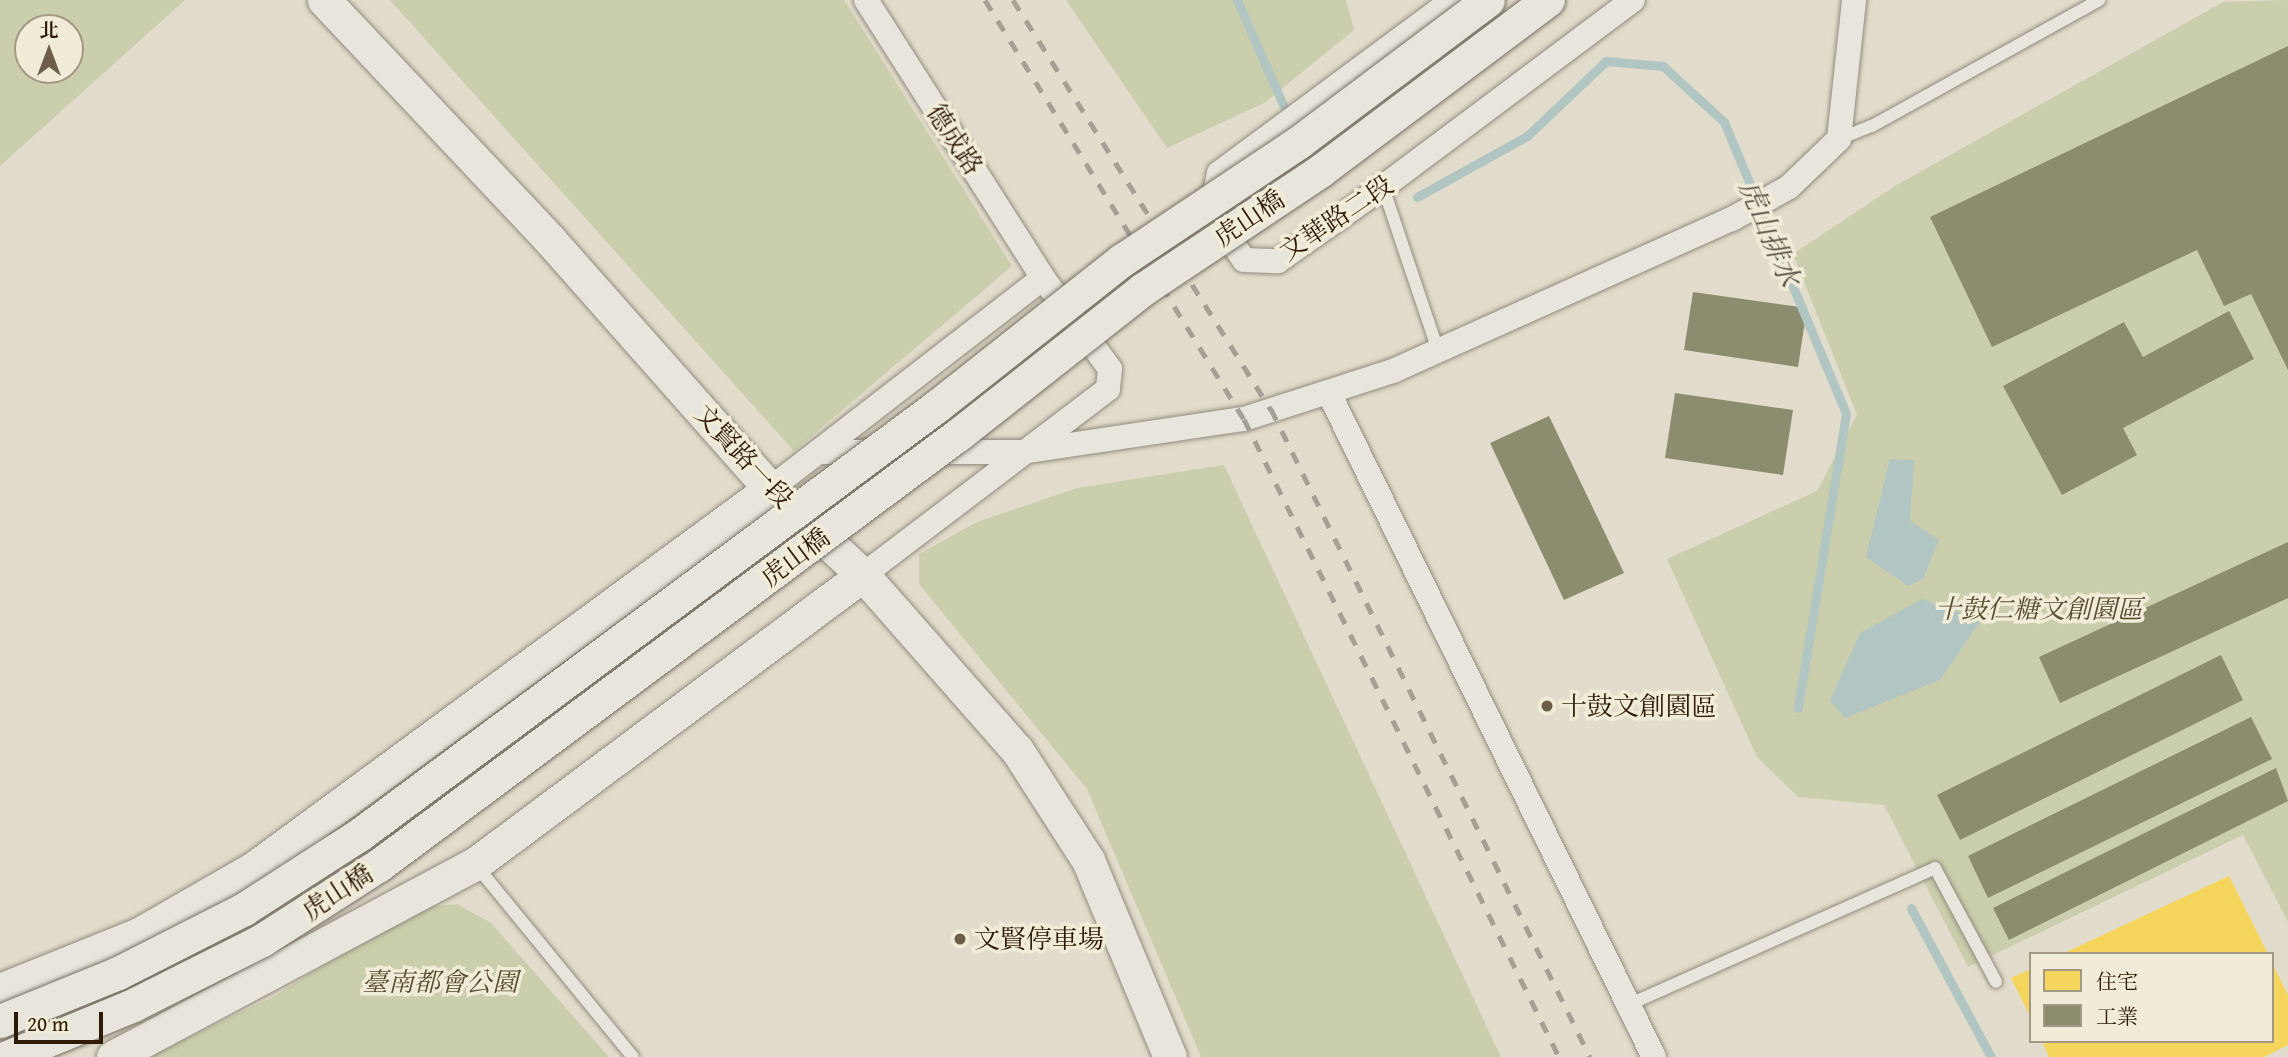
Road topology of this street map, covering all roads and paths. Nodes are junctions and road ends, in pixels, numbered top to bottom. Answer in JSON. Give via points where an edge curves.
{"nodes":[{"id":1,"x":324,"y":0,"type":"edge"},
{"id":2,"x":866,"y":0,"type":"edge"},
{"id":3,"x":1453,"y":0,"type":"edge"},
{"id":4,"x":1488,"y":0,"type":"edge"},
{"id":5,"x":1548,"y":0,"type":"edge"},
{"id":6,"x":1633,"y":0,"type":"edge"},
{"id":7,"x":1854,"y":0,"type":"edge"},
{"id":8,"x":2099,"y":0,"type":"edge"},
{"id":9,"x":1839,"y":139,"type":"junction"},
{"id":10,"x":1383,"y":187,"type":"junction"},
{"id":11,"x":1043,"y":278,"type":"junction"},
{"id":12,"x":1438,"y":350,"type":"junction"},
{"id":13,"x":1329,"y":393,"type":"junction"},
{"id":14,"x":818,"y":452,"type":"junction"},
{"id":15,"x":1022,"y":452,"type":"junction"},
{"id":16,"x":770,"y":489,"type":"junction"},
{"id":17,"x":863,"y":575,"type":"junction"},
{"id":18,"x":475,"y":864,"type":"junction"},
{"id":19,"x":1996,"y":982,"type":"dead end"},
{"id":20,"x":0,"y":990,"type":"edge"},
{"id":21,"x":1628,"y":1005,"type":"junction"},
{"id":22,"x":0,"y":1021,"type":"edge"},
{"id":23,"x":7,"y":1057,"type":"edge"},
{"id":24,"x":113,"y":1057,"type":"edge"},
{"id":25,"x":633,"y":1057,"type":"edge"},
{"id":26,"x":1170,"y":1057,"type":"edge"},
{"id":27,"x":1654,"y":1057,"type":"edge"}],
"edges":[{"from":1,"to":16,"type":"street","name":"文賢路一段","via":[[550,240]]},
{"from":2,"to":11,"type":"street","name":"德成路"},
{"from":3,"to":10,"type":"street","name":"文華路二段","via":[[1219,173],[1211,212],[1244,260],[1278,261]]},
{"from":4,"to":22,"type":"street","name":"虎山橋","bridge":true,"via":[[1299,142],[1122,260],[937,405],[359,835],[244,909],[118,973]]},
{"from":5,"to":23,"type":"street","name":"虎山橋","bridge":true,"via":[[1320,171],[1143,289],[959,434],[379,865],[262,940],[133,1005]]},
{"from":6,"to":10,"type":"street","name":"文華路二段"},
{"from":7,"to":9,"type":"street"},
{"from":8,"to":9,"type":"lane","via":[[1872,126]]},
{"from":9,"to":12,"type":"street","via":[[1789,187],[1732,219]]},
{"from":10,"to":12,"type":"lane"},
{"from":11,"to":14,"type":"street"},
{"from":11,"to":15,"type":"street","via":[[1110,369],[1108,389]]},
{"from":12,"to":13,"type":"street"},
{"from":13,"to":15,"type":"street","via":[[1244,419]]},
{"from":13,"to":21,"type":"street"},
{"from":14,"to":15,"type":"street"},
{"from":14,"to":16,"type":"street"},
{"from":15,"to":17,"type":"street"},
{"from":16,"to":17,"type":"street","name":"文賢路一段"},
{"from":16,"to":20,"type":"street","via":[[254,868],[139,934]]},
{"from":17,"to":18,"type":"street"},
{"from":17,"to":26,"type":"street","name":"文賢路一段","via":[[1017,750],[1052,799],[1088,860]]},
{"from":18,"to":24,"type":"street"},
{"from":18,"to":25,"type":"lane"},
{"from":19,"to":21,"type":"lane","via":[[1935,868]]},
{"from":21,"to":27,"type":"street"}]}
